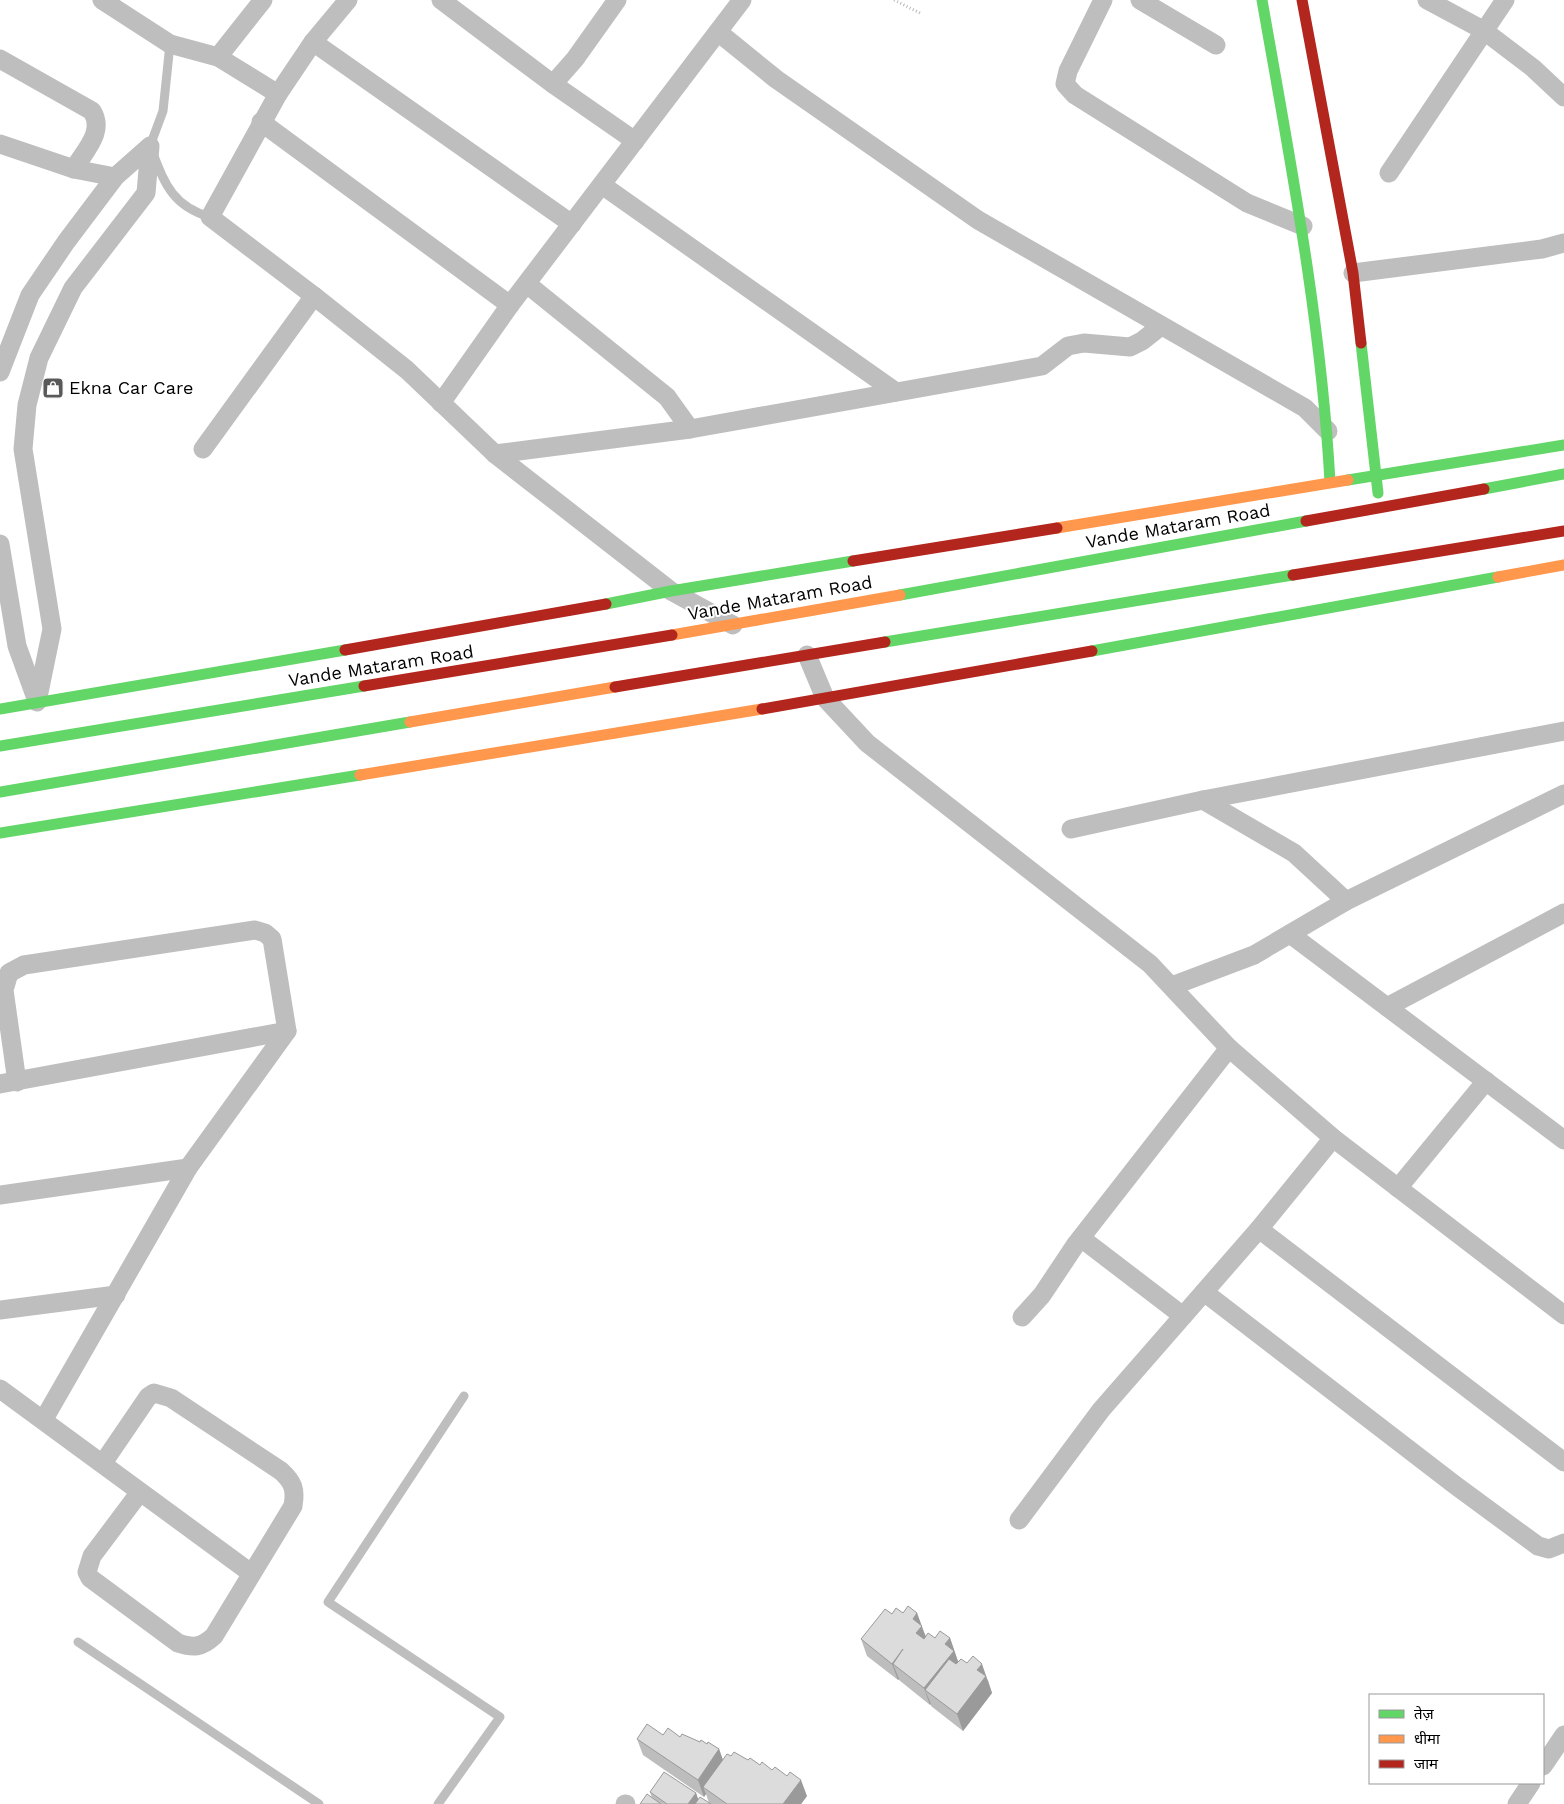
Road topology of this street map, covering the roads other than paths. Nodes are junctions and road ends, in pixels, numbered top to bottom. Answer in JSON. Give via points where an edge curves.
{"nodes":[{"id":1,"x":102,"y":0,"type":"edge"},
{"id":2,"x":263,"y":0,"type":"edge"},
{"id":3,"x":348,"y":0,"type":"edge"},
{"id":4,"x":441,"y":0,"type":"edge"},
{"id":5,"x":617,"y":0,"type":"edge"},
{"id":6,"x":742,"y":0,"type":"edge"},
{"id":7,"x":1103,"y":0,"type":"edge"},
{"id":8,"x":1140,"y":0,"type":"edge"},
{"id":9,"x":1262,"y":0,"type":"edge"},
{"id":10,"x":1302,"y":0,"type":"edge"},
{"id":11,"x":1427,"y":0,"type":"edge"},
{"id":12,"x":1505,"y":0,"type":"edge"},
{"id":13,"x":1483,"y":30,"type":"junction"},
{"id":14,"x":718,"y":32,"type":"junction"},
{"id":15,"x":313,"y":42,"type":"junction"},
{"id":16,"x":170,"y":44,"type":"junction"},
{"id":17,"x":1216,"y":46,"type":"dead end"},
{"id":18,"x":218,"y":58,"type":"junction"},
{"id":19,"x":0,"y":59,"type":"edge"},
{"id":20,"x":553,"y":84,"type":"junction"},
{"id":21,"x":278,"y":94,"type":"junction"},
{"id":22,"x":1564,"y":97,"type":"edge"},
{"id":23,"x":261,"y":122,"type":"junction"},
{"id":24,"x":635,"y":141,"type":"junction"},
{"id":25,"x":0,"y":144,"type":"edge"},
{"id":26,"x":150,"y":146,"type":"junction"},
{"id":27,"x":74,"y":168,"type":"junction"},
{"id":28,"x":1389,"y":173,"type":"dead end"},
{"id":29,"x":115,"y":177,"type":"junction"},
{"id":30,"x":602,"y":185,"type":"junction"},
{"id":31,"x":210,"y":217,"type":"junction"},
{"id":32,"x":572,"y":224,"type":"junction"},
{"id":33,"x":1303,"y":226,"type":"junction"},
{"id":34,"x":1564,"y":243,"type":"edge"},
{"id":35,"x":1353,"y":273,"type":"junction"},
{"id":36,"x":526,"y":284,"type":"junction"},
{"id":37,"x":314,"y":296,"type":"junction"},
{"id":38,"x":510,"y":305,"type":"junction"},
{"id":39,"x":1160,"y":326,"type":"junction"},
{"id":40,"x":0,"y":372,"type":"edge"},
{"id":41,"x":896,"y":392,"type":"junction"},
{"id":42,"x":441,"y":403,"type":"junction"},
{"id":43,"x":690,"y":429,"type":"junction"},
{"id":44,"x":1328,"y":431,"type":"junction"},
{"id":45,"x":1564,"y":444,"type":"edge"},
{"id":46,"x":203,"y":449,"type":"dead end"},
{"id":47,"x":496,"y":454,"type":"junction"},
{"id":48,"x":1564,"y":474,"type":"edge"},
{"id":49,"x":1376,"y":476,"type":"junction"},
{"id":50,"x":1330,"y":482,"type":"junction"},
{"id":51,"x":1379,"y":506,"type":"junction"},
{"id":52,"x":1564,"y":531,"type":"edge"},
{"id":53,"x":0,"y":544,"type":"edge"},
{"id":54,"x":1564,"y":565,"type":"edge"},
{"id":55,"x":671,"y":591,"type":"junction"},
{"id":56,"x":733,"y":625,"type":"junction"},
{"id":57,"x":807,"y":655,"type":"junction"},
{"id":58,"x":825,"y":698,"type":"junction"},
{"id":59,"x":37,"y":702,"type":"junction"},
{"id":60,"x":0,"y":709,"type":"edge"},
{"id":61,"x":1564,"y":731,"type":"edge"},
{"id":62,"x":0,"y":746,"type":"edge"},
{"id":63,"x":0,"y":792,"type":"edge"},
{"id":64,"x":1564,"y":794,"type":"edge"},
{"id":65,"x":1203,"y":800,"type":"junction"},
{"id":66,"x":1071,"y":829,"type":"dead end"},
{"id":67,"x":0,"y":833,"type":"edge"},
{"id":68,"x":1346,"y":901,"type":"junction"},
{"id":69,"x":1564,"y":913,"type":"edge"},
{"id":70,"x":1290,"y":934,"type":"junction"},
{"id":71,"x":1172,"y":986,"type":"junction"},
{"id":72,"x":1387,"y":1006,"type":"junction"},
{"id":73,"x":287,"y":1031,"type":"junction"},
{"id":74,"x":1229,"y":1048,"type":"junction"},
{"id":75,"x":1486,"y":1081,"type":"junction"},
{"id":76,"x":8,"y":1083,"type":"edge"},
{"id":77,"x":1333,"y":1138,"type":"junction"},
{"id":78,"x":1564,"y":1140,"type":"edge"},
{"id":79,"x":188,"y":1168,"type":"junction"},
{"id":80,"x":1398,"y":1188,"type":"junction"},
{"id":81,"x":0,"y":1195,"type":"edge"},
{"id":82,"x":1259,"y":1229,"type":"junction"},
{"id":83,"x":1081,"y":1238,"type":"junction"},
{"id":84,"x":1204,"y":1292,"type":"junction"},
{"id":85,"x":116,"y":1295,"type":"junction"},
{"id":86,"x":0,"y":1310,"type":"edge"},
{"id":87,"x":1564,"y":1315,"type":"edge"},
{"id":88,"x":1183,"y":1316,"type":"junction"},
{"id":89,"x":1022,"y":1317,"type":"dead end"},
{"id":90,"x":0,"y":1389,"type":"edge"},
{"id":91,"x":464,"y":1396,"type":"dead end"},
{"id":92,"x":44,"y":1419,"type":"junction"},
{"id":93,"x":1564,"y":1462,"type":"edge"},
{"id":94,"x":102,"y":1463,"type":"junction"},
{"id":95,"x":140,"y":1492,"type":"junction"},
{"id":96,"x":1020,"y":1520,"type":"dead end"},
{"id":97,"x":1564,"y":1543,"type":"edge"},
{"id":98,"x":251,"y":1573,"type":"junction"},
{"id":99,"x":78,"y":1642,"type":"dead end"},
{"id":100,"x":1564,"y":1735,"type":"edge"},
{"id":101,"x":1544,"y":1765,"type":"edge"},
{"id":102,"x":1530,"y":1784,"type":"edge"},
{"id":103,"x":318,"y":1804,"type":"edge"},
{"id":104,"x":438,"y":1804,"type":"edge"},
{"id":105,"x":1517,"y":1804,"type":"edge"}],
"edges":[{"from":1,"to":16,"type":"street"},
{"from":2,"to":18,"type":"street"},
{"from":3,"to":15,"type":"street"},
{"from":4,"to":20,"type":"street"},
{"from":5,"to":20,"type":"street"},
{"from":6,"to":14,"type":"street"},
{"from":7,"to":33,"type":"street","via":[[1068,71],[1065,84],[1070,90],[1247,203]]},
{"from":8,"to":17,"type":"street"},
{"from":9,"to":33,"type":"street"},
{"from":10,"to":35,"type":"street"},
{"from":11,"to":13,"type":"street"},
{"from":12,"to":13,"type":"street"},
{"from":13,"to":22,"type":"street","via":[[1533,68]]},
{"from":13,"to":28,"type":"street"},
{"from":14,"to":24,"type":"street"},
{"from":14,"to":39,"type":"street","via":[[776,79],[978,220]]},
{"from":15,"to":21,"type":"street"},
{"from":15,"to":32,"type":"street"},
{"from":16,"to":18,"type":"street"},
{"from":16,"to":26,"type":"lane","via":[[163,110]]},
{"from":18,"to":21,"type":"street"},
{"from":19,"to":27,"type":"street","via":[[92,111],[98,120],[98,130]]},
{"from":20,"to":24,"type":"street"},
{"from":21,"to":23,"type":"street"},
{"from":23,"to":31,"type":"street"},
{"from":23,"to":38,"type":"street"},
{"from":24,"to":30,"type":"street"},
{"from":25,"to":27,"type":"street"},
{"from":26,"to":29,"type":"street"},
{"from":26,"to":31,"type":"lane","via":[[166,188],[194,213]]},
{"from":26,"to":59,"type":"street","via":[[146,193],[73,288],[39,358],[26,405],[23,449],[52,629]]},
{"from":27,"to":29,"type":"street"},
{"from":29,"to":40,"type":"street","via":[[30,294]]},
{"from":30,"to":32,"type":"street"},
{"from":30,"to":41,"type":"street"},
{"from":31,"to":37,"type":"street"},
{"from":32,"to":36,"type":"street"},
{"from":33,"to":44,"type":"street"},
{"from":34,"to":35,"type":"street","via":[[1542,249]]},
{"from":35,"to":49,"type":"street"},
{"from":36,"to":38,"type":"street"},
{"from":36,"to":43,"type":"street","via":[[667,397]]},
{"from":37,"to":42,"type":"street","via":[[407,370]]},
{"from":37,"to":46,"type":"street"},
{"from":38,"to":42,"type":"street"},
{"from":39,"to":41,"type":"street","via":[[1130,347],[1084,343],[1068,346],[1042,366]]},
{"from":39,"to":44,"type":"street","via":[[1304,408]]},
{"from":41,"to":43,"type":"street"},
{"from":42,"to":47,"type":"street"},
{"from":43,"to":47,"type":"street"},
{"from":44,"to":50,"type":"street"},
{"from":45,"to":49,"type":"street"},
{"from":47,"to":55,"type":"street"},
{"from":48,"to":51,"type":"street","name":"Vande Mataram Road"},
{"from":49,"to":50,"type":"street"},
{"from":49,"to":51,"type":"street"},
{"from":50,"to":55,"type":"street"},
{"from":51,"to":56,"type":"street","name":"Vande Mataram Road"},
{"from":52,"to":57,"type":"street"},
{"from":53,"to":59,"type":"street","via":[[17,646]]},
{"from":54,"to":58,"type":"street"},
{"from":55,"to":56,"type":"street"},
{"from":55,"to":59,"type":"street"},
{"from":56,"to":62,"type":"street","name":"Vande Mataram Road"},
{"from":57,"to":58,"type":"street"},
{"from":57,"to":63,"type":"street"},
{"from":58,"to":67,"type":"street","via":[[723,718]]},
{"from":58,"to":71,"type":"street","via":[[867,743],[1150,964]]},
{"from":59,"to":60,"type":"street"},
{"from":61,"to":65,"type":"street"},
{"from":64,"to":68,"type":"street"},
{"from":65,"to":66,"type":"street"},
{"from":65,"to":68,"type":"street","via":[[1294,852]]},
{"from":68,"to":70,"type":"street"},
{"from":69,"to":72,"type":"street"},
{"from":70,"to":71,"type":"street","via":[[1254,955]]},
{"from":70,"to":72,"type":"street"},
{"from":71,"to":74,"type":"street"},
{"from":72,"to":75,"type":"street"},
{"from":73,"to":76,"type":"street"},
{"from":73,"to":76,"type":"street","via":[[272,939],[255,930],[24,965],[9,973],[4,990]]},
{"from":73,"to":79,"type":"street"},
{"from":74,"to":77,"type":"street"},
{"from":74,"to":83,"type":"street"},
{"from":75,"to":78,"type":"street"},
{"from":75,"to":80,"type":"street"},
{"from":77,"to":80,"type":"street"},
{"from":77,"to":82,"type":"street"},
{"from":79,"to":81,"type":"street"},
{"from":79,"to":85,"type":"street"},
{"from":80,"to":87,"type":"street"},
{"from":82,"to":84,"type":"street"},
{"from":82,"to":93,"type":"street"},
{"from":83,"to":88,"type":"street"},
{"from":83,"to":89,"type":"street","via":[[1042,1295]]},
{"from":84,"to":88,"type":"street"},
{"from":84,"to":97,"type":"street","via":[[1538,1546],[1549,1549]]},
{"from":85,"to":86,"type":"street"},
{"from":85,"to":92,"type":"street"},
{"from":88,"to":96,"type":"street","via":[[1101,1410]]},
{"from":90,"to":92,"type":"street"},
{"from":91,"to":104,"type":"lane","via":[[328,1602],[500,1717]]},
{"from":92,"to":94,"type":"street"},
{"from":94,"to":95,"type":"street"},
{"from":94,"to":98,"type":"street","via":[[154,1393],[171,1398],[280,1471],[290,1480],[295,1492],[292,1506]]},
{"from":95,"to":98,"type":"street"},
{"from":95,"to":98,"type":"street","via":[[92,1556],[87,1572],[90,1578],[178,1643],[193,1648],[206,1644]]},
{"from":99,"to":103,"type":"lane"},
{"from":100,"to":101,"type":"street"},
{"from":102,"to":105,"type":"street"}]}
